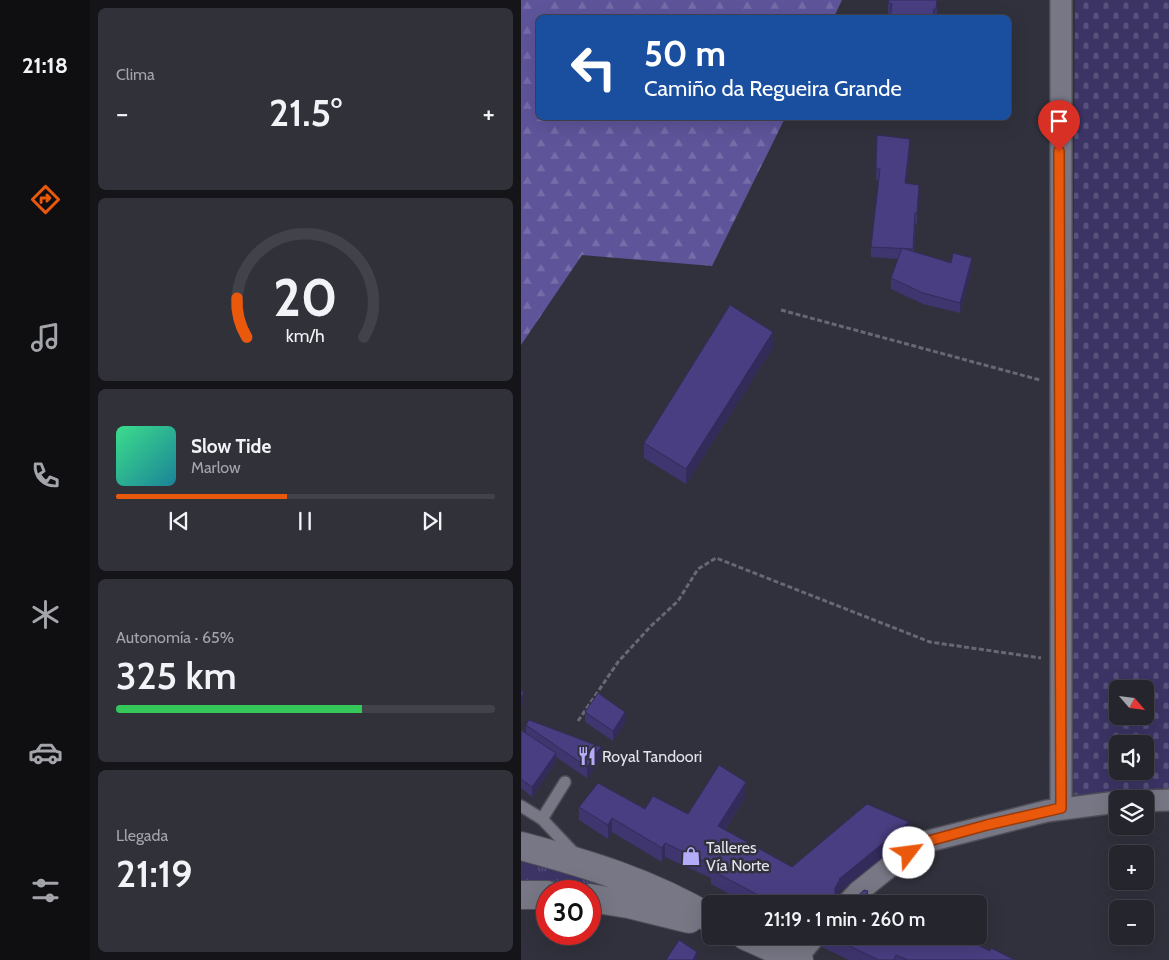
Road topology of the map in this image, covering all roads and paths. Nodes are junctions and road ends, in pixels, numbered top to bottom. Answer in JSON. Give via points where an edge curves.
{"nodes":[{"id":1,"x":1061,"y":0,"type":"edge"},
{"id":2,"x":781,"y":310,"type":"dead end"},
{"id":3,"x":1060,"y":386,"type":"junction"},
{"id":4,"x":1060,"y":661,"type":"junction"},
{"id":5,"x":578,"y":720,"type":"dead end"},
{"id":6,"x":565,"y":782,"type":"dead end"},
{"id":7,"x":1169,"y":800,"type":"edge"},
{"id":8,"x":1154,"y":801,"type":"edge"},
{"id":9,"x":1109,"y":803,"type":"edge"},
{"id":10,"x":521,"y":806,"type":"edge"},
{"id":11,"x":1061,"y":808,"type":"junction"},
{"id":12,"x":542,"y":819,"type":"junction"},
{"id":13,"x":521,"y":846,"type":"edge"},
{"id":14,"x":582,"y":862,"type":"junction"},
{"id":15,"x":521,"y":895,"type":"edge"},
{"id":16,"x":536,"y":895,"type":"edge"},
{"id":17,"x":855,"y":895,"type":"edge"},
{"id":18,"x":601,"y":900,"type":"edge"},
{"id":19,"x":702,"y":913,"type":"edge"},
{"id":20,"x":702,"y":922,"type":"edge"},
{"id":21,"x":763,"y":945,"type":"edge"},
{"id":22,"x":804,"y":945,"type":"edge"},
{"id":23,"x":788,"y":958,"type":"edge"}],
"edges":[{"from":1,"to":3,"type":"street"},
{"from":2,"to":3,"type":"path"},
{"from":3,"to":4,"type":"street"},
{"from":4,"to":5,"type":"path","via":[[930,642],[716,558],[698,569],[678,601],[618,662]]},
{"from":4,"to":11,"type":"street"},
{"from":6,"to":12,"type":"lane"},
{"from":7,"to":8,"type":"street"},
{"from":9,"to":11,"type":"street"},
{"from":10,"to":12,"type":"lane"},
{"from":11,"to":17,"type":"street","via":[[925,842]]},
{"from":12,"to":14,"type":"lane"},
{"from":13,"to":14,"type":"main road"},
{"from":14,"to":19,"type":"main road","via":[[647,886]]},
{"from":15,"to":16,"type":"main road"},
{"from":18,"to":20,"type":"main road"},
{"from":21,"to":23,"type":"main road"},
{"from":22,"to":23,"type":"street"}]}
